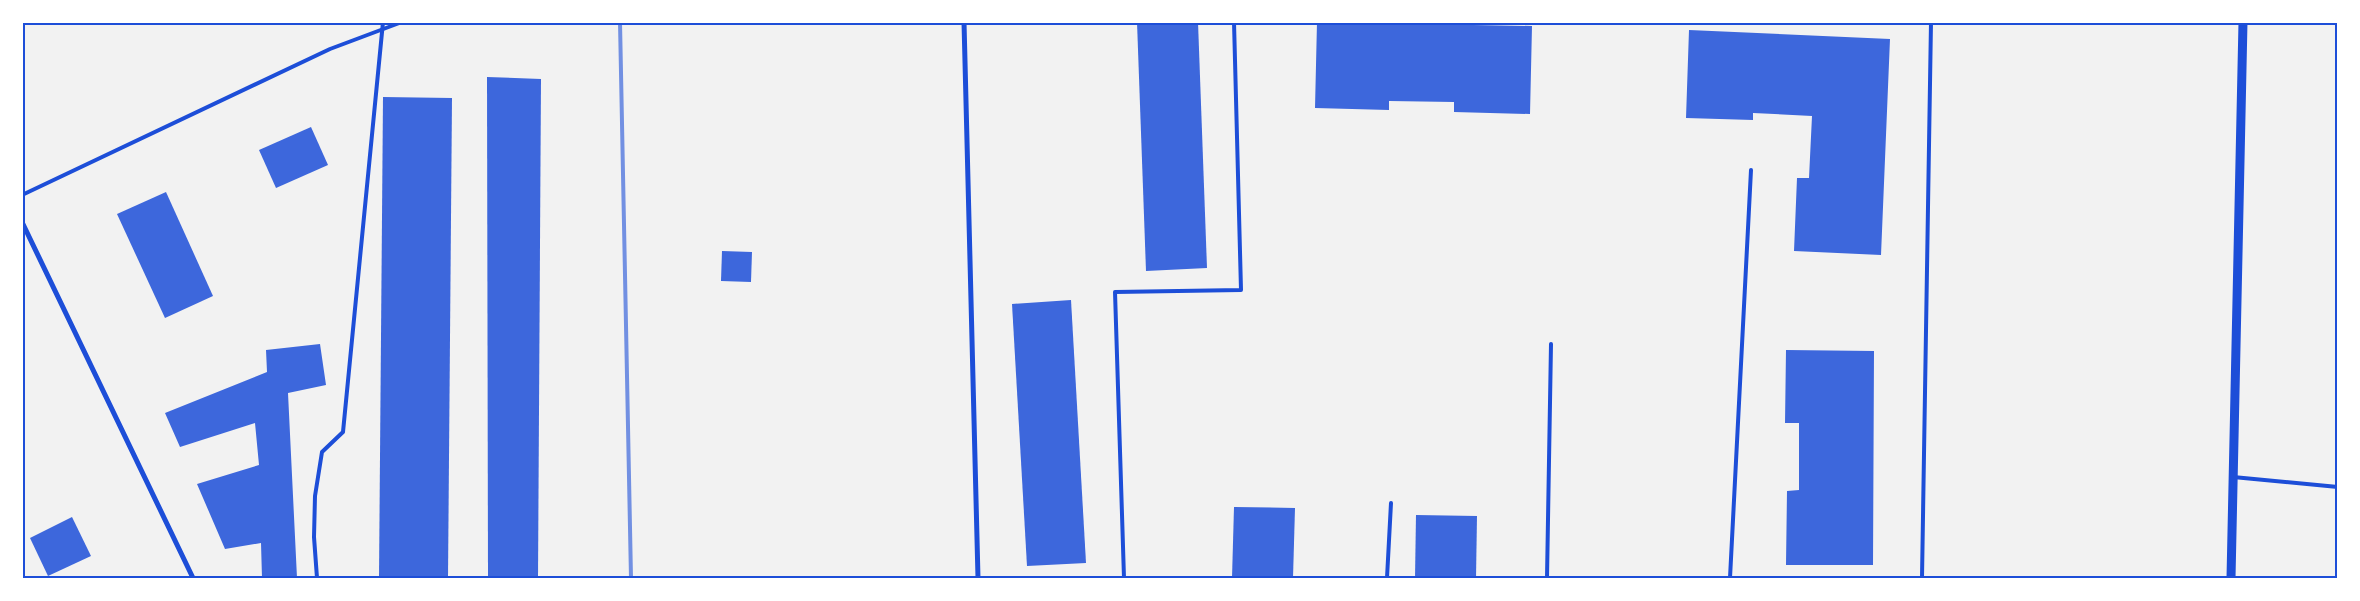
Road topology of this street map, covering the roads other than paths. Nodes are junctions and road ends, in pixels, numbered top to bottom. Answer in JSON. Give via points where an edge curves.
{"nodes":[{"id":1,"x":383,"y":22,"type":"edge"},
{"id":2,"x":402,"y":22,"type":"edge"},
{"id":3,"x":964,"y":22,"type":"edge"},
{"id":4,"x":1234,"y":22,"type":"edge"},
{"id":5,"x":1931,"y":22,"type":"edge"},
{"id":6,"x":2244,"y":22,"type":"edge"},
{"id":7,"x":384,"y":29,"type":"junction"},
{"id":8,"x":1751,"y":170,"type":"dead end"},
{"id":9,"x":22,"y":195,"type":"edge"},
{"id":10,"x":22,"y":222,"type":"edge"},
{"id":11,"x":1551,"y":344,"type":"dead end"},
{"id":12,"x":2234,"y":477,"type":"junction"},
{"id":13,"x":2338,"y":487,"type":"edge"},
{"id":14,"x":1391,"y":503,"type":"dead end"},
{"id":15,"x":193,"y":578,"type":"edge"},
{"id":16,"x":317,"y":578,"type":"edge"},
{"id":17,"x":978,"y":578,"type":"edge"},
{"id":18,"x":1124,"y":578,"type":"edge"},
{"id":19,"x":1387,"y":578,"type":"edge"},
{"id":20,"x":1547,"y":578,"type":"edge"},
{"id":21,"x":1730,"y":578,"type":"edge"},
{"id":22,"x":1922,"y":578,"type":"edge"},
{"id":23,"x":2231,"y":578,"type":"edge"}],
"edges":[{"from":1,"to":7,"type":"lane"},
{"from":2,"to":7,"type":"lane"},
{"from":3,"to":17,"type":"street"},
{"from":4,"to":18,"type":"lane","via":[[1241,290],[1114,292]]},
{"from":5,"to":22,"type":"lane"},
{"from":6,"to":12,"type":"street"},
{"from":7,"to":9,"type":"lane","via":[[330,49]]},
{"from":7,"to":16,"type":"lane","via":[[342,432],[322,452],[315,496]]},
{"from":8,"to":21,"type":"lane"},
{"from":10,"to":15,"type":"street"},
{"from":11,"to":20,"type":"lane"},
{"from":12,"to":13,"type":"lane"},
{"from":12,"to":23,"type":"street"},
{"from":14,"to":19,"type":"lane"}]}
